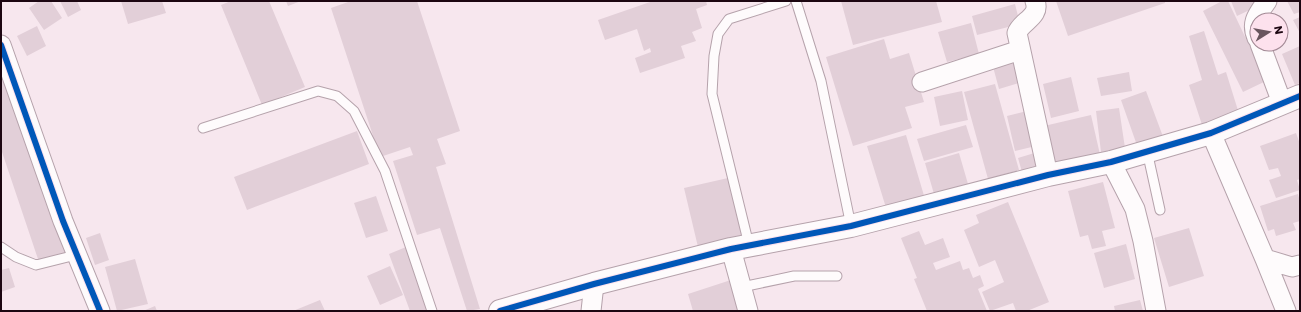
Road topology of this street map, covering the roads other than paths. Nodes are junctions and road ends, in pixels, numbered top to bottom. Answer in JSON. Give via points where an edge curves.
{"nodes":[{"id":1,"x":786,"y":1,"type":"edge"},
{"id":2,"x":796,"y":1,"type":"edge"},
{"id":3,"x":1035,"y":1,"type":"edge"},
{"id":4,"x":1267,"y":1,"type":"edge"},
{"id":5,"x":1259,"y":12,"type":"edge"},
{"id":6,"x":1,"y":45,"type":"edge"},
{"id":7,"x":1020,"y":50,"type":"junction"},
{"id":8,"x":1265,"y":52,"type":"edge"},
{"id":9,"x":922,"y":82,"type":"dead end"},
{"id":10,"x":1291,"y":99,"type":"edge"},
{"id":11,"x":203,"y":128,"type":"dead end"},
{"id":12,"x":1211,"y":133,"type":"junction"},
{"id":13,"x":1147,"y":152,"type":"junction"},
{"id":14,"x":1111,"y":162,"type":"junction"},
{"id":15,"x":1048,"y":175,"type":"junction"},
{"id":16,"x":1160,"y":210,"type":"dead end"},
{"id":17,"x":851,"y":226,"type":"junction"},
{"id":18,"x":1,"y":247,"type":"edge"},
{"id":19,"x":740,"y":247,"type":"junction"},
{"id":20,"x":76,"y":255,"type":"junction"},
{"id":21,"x":1265,"y":259,"type":"junction"},
{"id":22,"x":1300,"y":265,"type":"edge"},
{"id":23,"x":837,"y":276,"type":"dead end"},
{"id":24,"x":594,"y":284,"type":"junction"},
{"id":25,"x":742,"y":287,"type":"junction"},
{"id":26,"x":100,"y":311,"type":"edge"},
{"id":27,"x":432,"y":311,"type":"edge"},
{"id":28,"x":500,"y":311,"type":"edge"},
{"id":29,"x":591,"y":311,"type":"edge"},
{"id":30,"x":748,"y":311,"type":"edge"},
{"id":31,"x":1156,"y":311,"type":"edge"},
{"id":32,"x":1286,"y":311,"type":"edge"}],
"edges":[{"from":1,"to":19,"type":"lane","via":[[729,19],[718,34],[712,94]]},
{"from":2,"to":17,"type":"lane","via":[[821,81]]},
{"from":3,"to":7,"type":"street","via":[[1034,13],[1019,26],[1017,33]]},
{"from":4,"to":5,"type":"street"},
{"from":6,"to":20,"type":"street"},
{"from":7,"to":9,"type":"street"},
{"from":7,"to":15,"type":"street"},
{"from":8,"to":10,"type":"street"},
{"from":10,"to":12,"type":"street"},
{"from":11,"to":27,"type":"lane","via":[[318,91],[337,96],[354,110],[385,171]]},
{"from":12,"to":13,"type":"street"},
{"from":12,"to":21,"type":"street"},
{"from":13,"to":14,"type":"street"},
{"from":13,"to":16,"type":"lane"},
{"from":14,"to":15,"type":"street"},
{"from":14,"to":31,"type":"street","via":[[1135,209]]},
{"from":15,"to":17,"type":"street"},
{"from":17,"to":19,"type":"street"},
{"from":18,"to":20,"type":"lane","via":[[36,265]]},
{"from":19,"to":24,"type":"street"},
{"from":19,"to":25,"type":"street"},
{"from":20,"to":26,"type":"street"},
{"from":21,"to":22,"type":"street","via":[[1292,267]]},
{"from":21,"to":32,"type":"street"},
{"from":23,"to":25,"type":"lane","via":[[794,276]]},
{"from":24,"to":28,"type":"street"},
{"from":24,"to":29,"type":"street"},
{"from":25,"to":30,"type":"street"}]}
